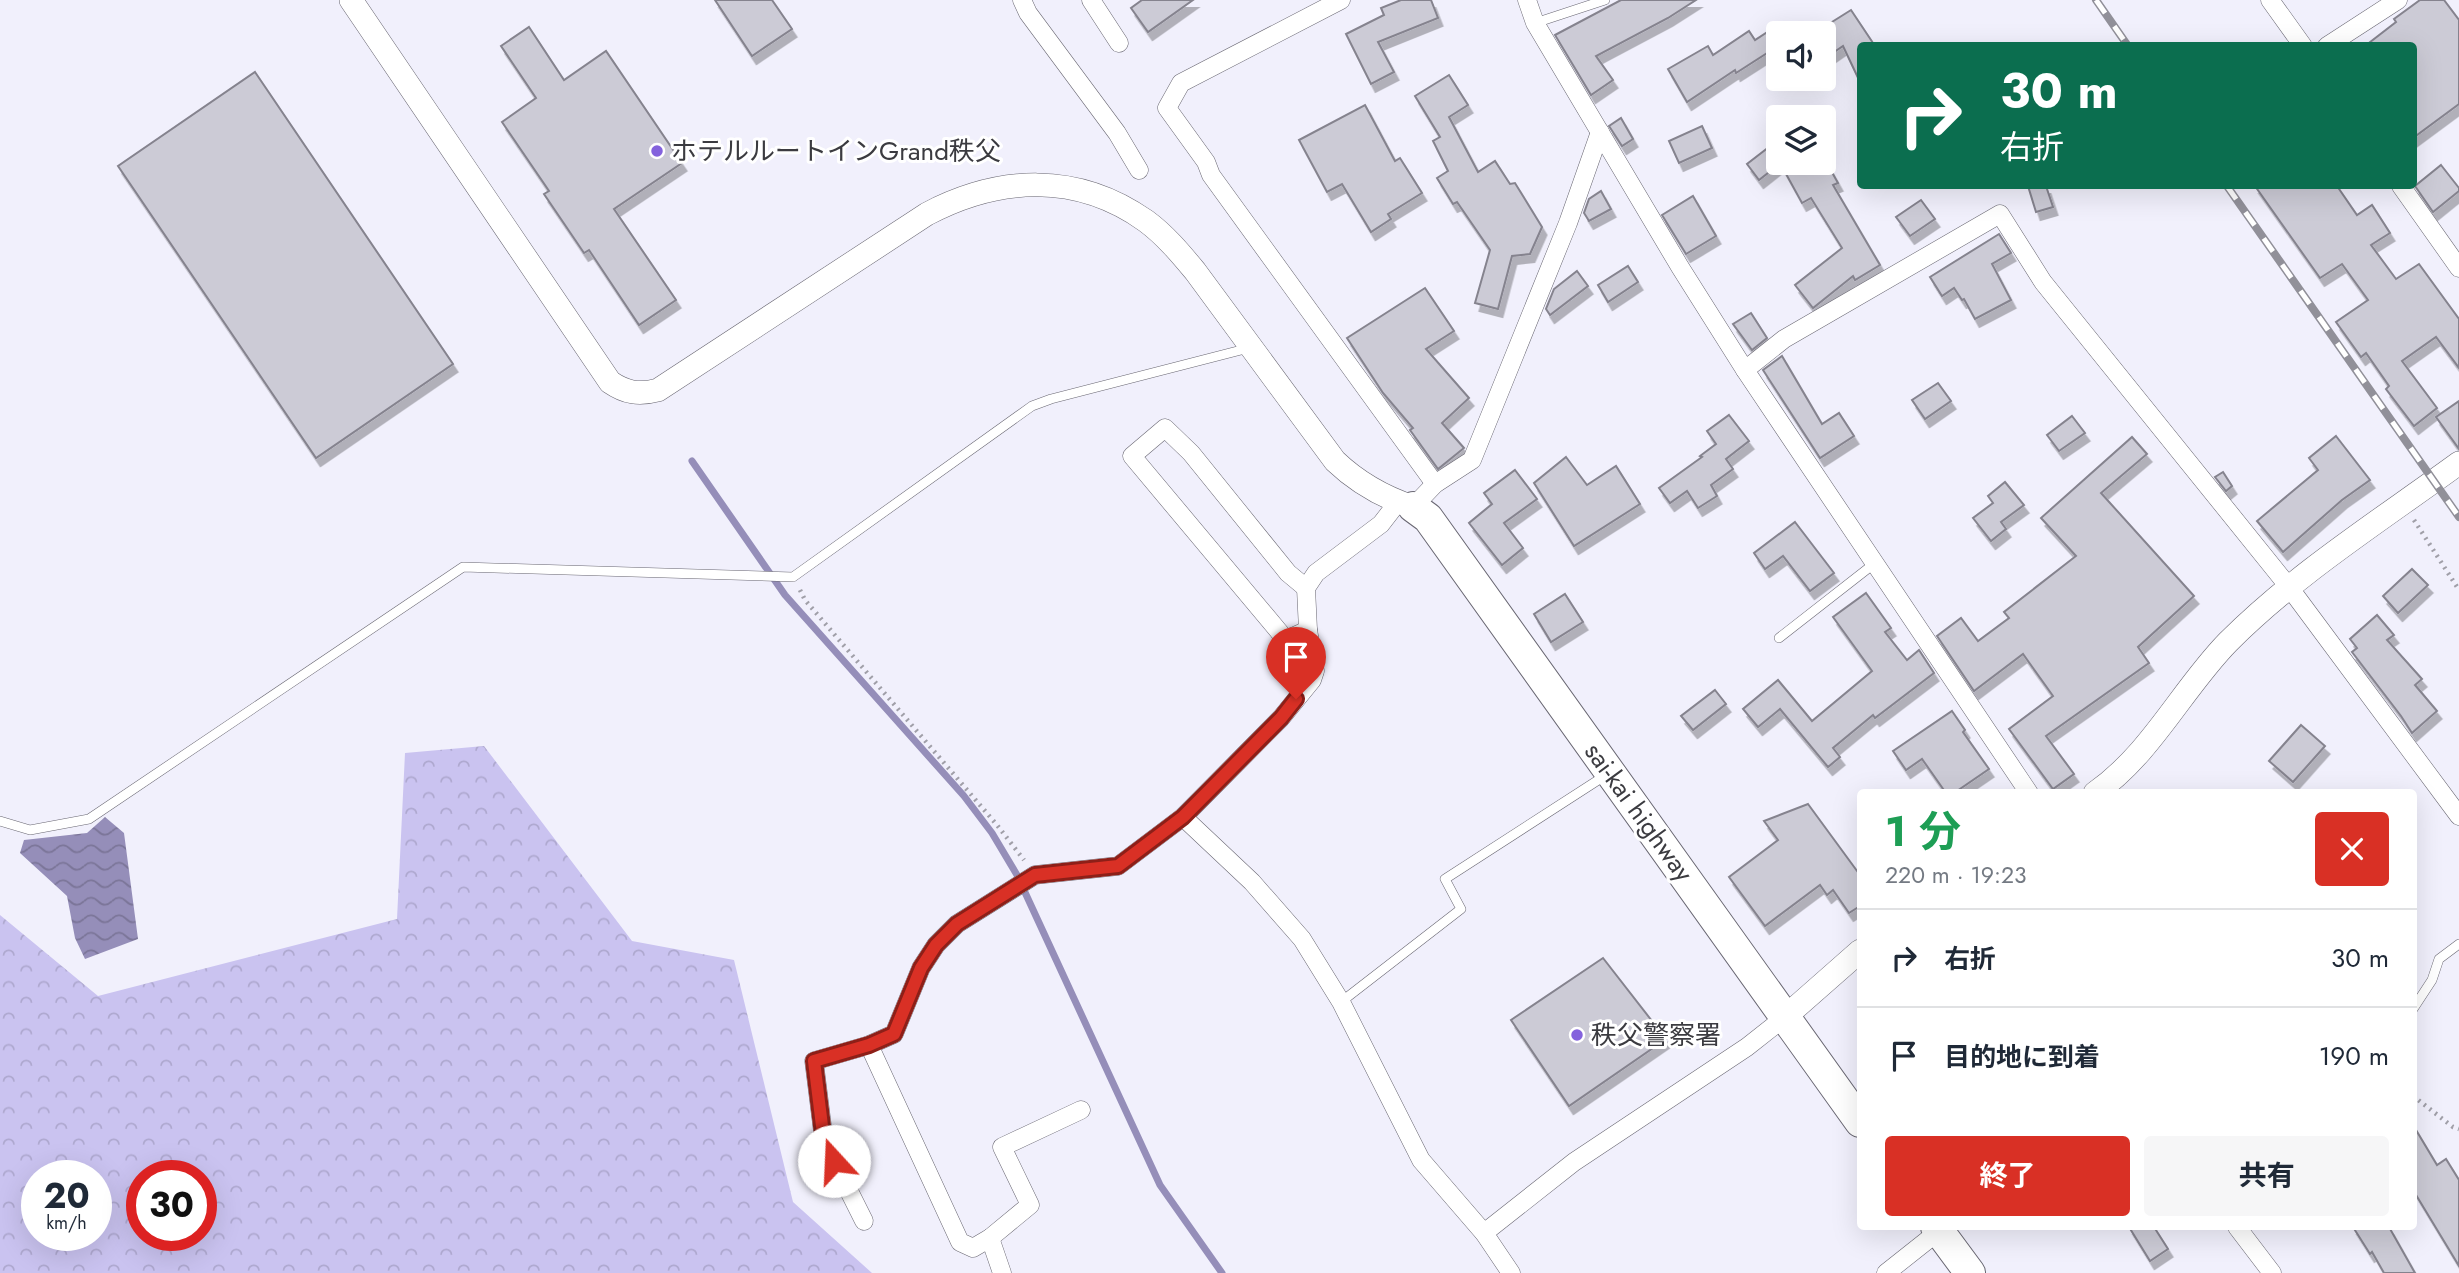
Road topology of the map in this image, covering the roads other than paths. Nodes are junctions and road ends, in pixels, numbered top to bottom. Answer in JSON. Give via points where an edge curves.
{"nodes":[{"id":1,"x":1022,"y":0,"type":"edge"},
{"id":2,"x":1091,"y":0,"type":"edge"},
{"id":3,"x":1341,"y":0,"type":"edge"},
{"id":4,"x":1527,"y":0,"type":"edge"},
{"id":5,"x":1605,"y":0,"type":"edge"},
{"id":6,"x":2270,"y":0,"type":"edge"},
{"id":7,"x":2398,"y":0,"type":"edge"},
{"id":8,"x":354,"y":1,"type":"edge"},
{"id":9,"x":1535,"y":23,"type":"junction"},
{"id":10,"x":2300,"y":42,"type":"edge"},
{"id":11,"x":2333,"y":42,"type":"edge"},
{"id":12,"x":1119,"y":43,"type":"dead end"},
{"id":13,"x":1600,"y":132,"type":"junction"},
{"id":14,"x":1139,"y":170,"type":"dead end"},
{"id":15,"x":2403,"y":189,"type":"edge"},
{"id":16,"x":2459,"y":268,"type":"edge"},
{"id":17,"x":1252,"y":348,"type":"junction"},
{"id":18,"x":1745,"y":370,"type":"junction"},
{"id":19,"x":2459,"y":463,"type":"edge"},
{"id":20,"x":1435,"y":484,"type":"junction"},
{"id":21,"x":1405,"y":505,"type":"junction"},
{"id":22,"x":1875,"y":563,"type":"junction"},
{"id":23,"x":1306,"y":587,"type":"junction"},
{"id":24,"x":2289,"y":587,"type":"junction"},
{"id":25,"x":1308,"y":630,"type":"junction"},
{"id":26,"x":1779,"y":638,"type":"dead end"},
{"id":27,"x":1611,"y":772,"type":"junction"},
{"id":28,"x":2026,"y":789,"type":"edge"},
{"id":29,"x":2100,"y":789,"type":"edge"},
{"id":30,"x":2459,"y":816,"type":"edge"},
{"id":31,"x":1183,"y":817,"type":"junction"},
{"id":32,"x":0,"y":821,"type":"edge"},
{"id":33,"x":2459,"y":944,"type":"edge"},
{"id":34,"x":1857,"y":954,"type":"edge"},
{"id":35,"x":1341,"y":1002,"type":"junction"},
{"id":36,"x":2417,"y":1003,"type":"edge"},
{"id":37,"x":1785,"y":1017,"type":"junction"},
{"id":38,"x":869,"y":1045,"type":"junction"},
{"id":39,"x":1081,"y":1110,"type":"dead end"},
{"id":40,"x":1857,"y":1118,"type":"edge"},
{"id":41,"x":864,"y":1221,"type":"dead end"},
{"id":42,"x":1938,"y":1230,"type":"edge"},
{"id":43,"x":1941,"y":1230,"type":"edge"},
{"id":44,"x":2238,"y":1230,"type":"edge"},
{"id":45,"x":1485,"y":1233,"type":"junction"},
{"id":46,"x":990,"y":1238,"type":"junction"},
{"id":47,"x":1506,"y":1271,"type":"edge"},
{"id":48,"x":1002,"y":1273,"type":"edge"},
{"id":49,"x":1886,"y":1273,"type":"edge"},
{"id":50,"x":1970,"y":1273,"type":"edge"},
{"id":51,"x":2272,"y":1273,"type":"edge"}],
"edges":[{"from":1,"to":14,"type":"street"},
{"from":2,"to":12,"type":"street"},
{"from":3,"to":20,"type":"street","via":[[1181,83],[1167,108]]},
{"from":4,"to":9,"type":"street"},
{"from":5,"to":9,"type":"lane"},
{"from":6,"to":10,"type":"street"},
{"from":7,"to":11,"type":"street"},
{"from":8,"to":17,"type":"street","via":[[610,382],[623,390],[642,394],[658,390],[955,199],[1024,185],[1058,185],[1092,193],[1147,222],[1195,271]]},
{"from":9,"to":13,"type":"street"},
{"from":13,"to":18,"type":"street"},
{"from":13,"to":20,"type":"street","via":[[1472,460]]},
{"from":15,"to":16,"type":"street"},
{"from":17,"to":21,"type":"street","via":[[1335,461],[1362,484]]},
{"from":17,"to":32,"type":"lane","via":[[1032,406],[793,577],[463,567],[89,819],[30,830]]},
{"from":18,"to":22,"type":"street"},
{"from":18,"to":24,"type":"street","via":[[1784,339],[2000,214],[2043,282]]},
{"from":19,"to":24,"type":"street"},
{"from":20,"to":21,"type":"street"},
{"from":21,"to":23,"type":"street","via":[[1316,573]]},
{"from":21,"to":27,"type":"highway","name":"sai-kai highway","via":[[1428,518]]},
{"from":22,"to":26,"type":"lane"},
{"from":22,"to":28,"type":"street"},
{"from":23,"to":25,"type":"street"},
{"from":23,"to":25,"type":"street","via":[[1288,573],[1191,453],[1165,428],[1132,456],[1286,640]]},
{"from":24,"to":29,"type":"street","via":[[2227,643],[2147,742]]},
{"from":24,"to":30,"type":"street"},
{"from":25,"to":31,"type":"street","via":[[1315,662],[1312,680]]},
{"from":27,"to":35,"type":"lane","via":[[1445,879],[1461,909]]},
{"from":27,"to":37,"type":"highway","name":"sai-kai highway"},
{"from":31,"to":35,"type":"street","via":[[1252,882],[1302,939]]},
{"from":31,"to":38,"type":"street","via":[[1118,866],[1035,875],[957,924],[921,968],[894,1034]]},
{"from":33,"to":36,"type":"lane","via":[[2439,959]]},
{"from":34,"to":37,"type":"street"},
{"from":35,"to":45,"type":"street","via":[[1421,1160]]},
{"from":37,"to":40,"type":"highway","name":"sai-kai highway"},
{"from":37,"to":45,"type":"street","via":[[1574,1162]]},
{"from":38,"to":41,"type":"street","via":[[814,1061],[824,1142]]},
{"from":38,"to":46,"type":"street","via":[[960,1242],[973,1248]]},
{"from":39,"to":46,"type":"street","via":[[1002,1147],[1030,1205]]},
{"from":42,"to":49,"type":"street"},
{"from":43,"to":50,"type":"highway"},
{"from":44,"to":51,"type":"street"},
{"from":45,"to":47,"type":"street"},
{"from":46,"to":48,"type":"street"}]}
